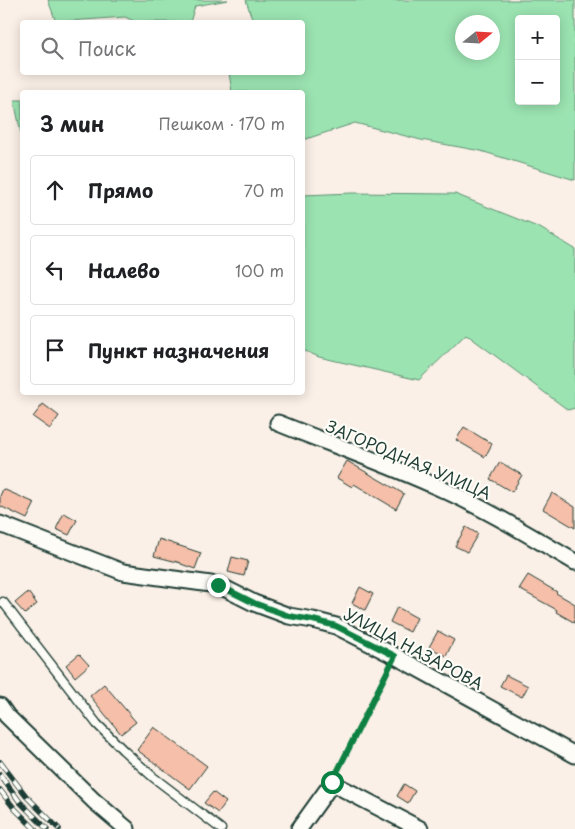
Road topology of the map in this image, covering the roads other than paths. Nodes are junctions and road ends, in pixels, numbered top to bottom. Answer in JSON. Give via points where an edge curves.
{"nodes":[{"id":1,"x":278,"y":422,"type":"dead end"},
{"id":2,"x":0,"y":524,"type":"edge"},
{"id":3,"x":575,"y":562,"type":"edge"},
{"id":4,"x":3,"y":602,"type":"dead end"},
{"id":5,"x":0,"y":706,"type":"edge"},
{"id":6,"x":575,"y":755,"type":"edge"},
{"id":7,"x":127,"y":829,"type":"edge"},
{"id":8,"x":221,"y":829,"type":"edge"},
{"id":9,"x":299,"y":829,"type":"edge"},
{"id":10,"x":420,"y":829,"type":"edge"}],
"edges":[{"from":1,"to":3,"type":"street","name":"ЗАГОРОДНАЯ УЛИЦА","via":[[445,490]]},
{"from":2,"to":6,"type":"street","name":"УЛИЦА НАЗАРОВА","via":[[123,572],[218,585],[289,616],[336,626]]},
{"from":4,"to":8,"type":"lane","via":[[97,724],[153,777]]},
{"from":5,"to":7,"type":"street","via":[[94,801]]},
{"from":9,"to":10,"type":"street","via":[[332,782]]}]}
